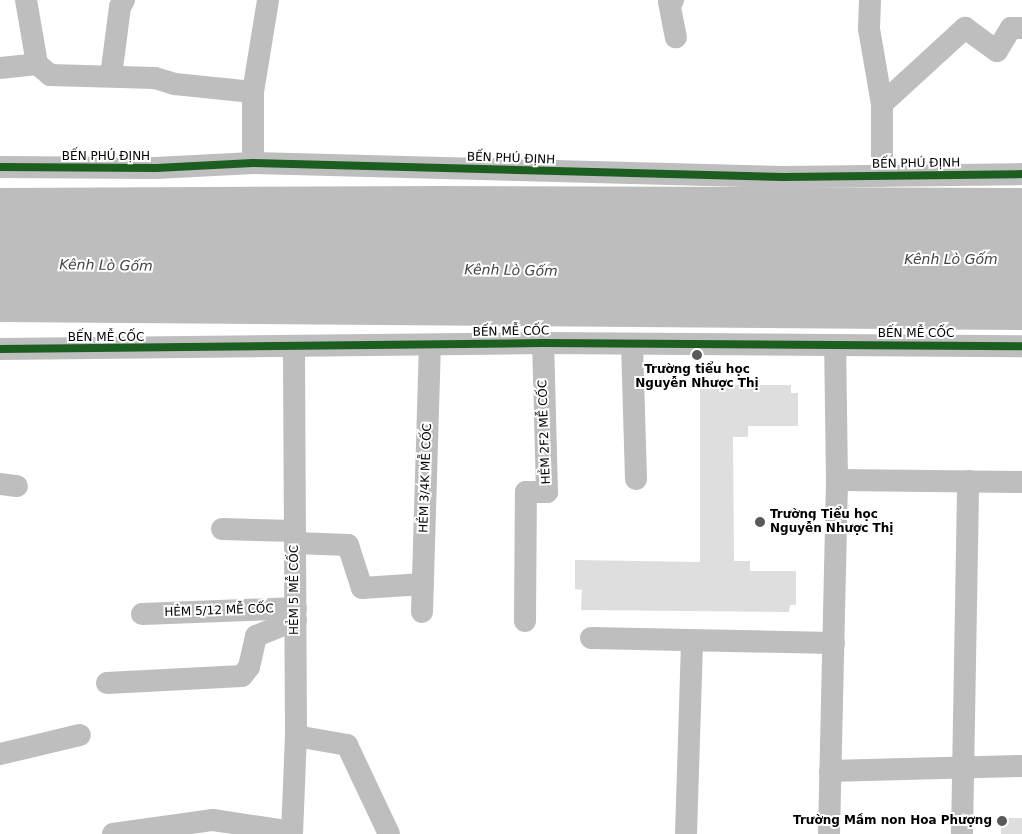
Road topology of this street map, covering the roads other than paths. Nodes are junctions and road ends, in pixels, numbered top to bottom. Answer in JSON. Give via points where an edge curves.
{"nodes":[{"id":1,"x":26,"y":0,"type":"edge"},
{"id":2,"x":124,"y":0,"type":"edge"},
{"id":3,"x":268,"y":0,"type":"edge"},
{"id":4,"x":673,"y":0,"type":"edge"},
{"id":5,"x":870,"y":0,"type":"edge"},
{"id":6,"x":1022,"y":28,"type":"edge"},
{"id":7,"x":676,"y":37,"type":"dead end"},
{"id":8,"x":37,"y":64,"type":"junction"},
{"id":9,"x":0,"y":68,"type":"edge"},
{"id":10,"x":111,"y":76,"type":"junction"},
{"id":11,"x":253,"y":92,"type":"junction"},
{"id":12,"x":882,"y":104,"type":"junction"},
{"id":13,"x":254,"y":163,"type":"junction"},
{"id":14,"x":0,"y":167,"type":"edge"},
{"id":15,"x":1022,"y":174,"type":"edge"},
{"id":16,"x":882,"y":176,"type":"junction"},
{"id":17,"x":543,"y":343,"type":"junction"},
{"id":18,"x":632,"y":344,"type":"junction"},
{"id":19,"x":430,"y":345,"type":"junction"},
{"id":20,"x":835,"y":345,"type":"junction"},
{"id":21,"x":1022,"y":346,"type":"edge"},
{"id":22,"x":294,"y":347,"type":"junction"},
{"id":23,"x":0,"y":349,"type":"edge"},
{"id":24,"x":636,"y":479,"type":"dead end"},
{"id":25,"x":837,"y":480,"type":"junction"},
{"id":26,"x":968,"y":481,"type":"junction"},
{"id":27,"x":1022,"y":482,"type":"edge"},
{"id":28,"x":222,"y":529,"type":"dead end"},
{"id":29,"x":295,"y":537,"type":"junction"},
{"id":30,"x":423,"y":584,"type":"junction"},
{"id":31,"x":422,"y":612,"type":"dead end"},
{"id":32,"x":142,"y":614,"type":"dead end"},
{"id":33,"x":296,"y":614,"type":"junction"},
{"id":34,"x":525,"y":621,"type":"dead end"},
{"id":35,"x":591,"y":638,"type":"dead end"},
{"id":36,"x":692,"y":640,"type":"junction"},
{"id":37,"x":834,"y":643,"type":"junction"},
{"id":38,"x":107,"y":683,"type":"dead end"},
{"id":39,"x":80,"y":736,"type":"dead end"},
{"id":40,"x":296,"y":736,"type":"junction"},
{"id":41,"x":0,"y":754,"type":"edge"},
{"id":42,"x":1022,"y":766,"type":"edge"},
{"id":43,"x":963,"y":768,"type":"junction"},
{"id":44,"x":830,"y":771,"type":"junction"},
{"id":45,"x":230,"y":828,"type":"edge"},
{"id":46,"x":138,"y":832,"type":"edge"},
{"id":47,"x":292,"y":833,"type":"edge"},
{"id":48,"x":113,"y":834,"type":"edge"},
{"id":49,"x":389,"y":834,"type":"edge"},
{"id":50,"x":686,"y":834,"type":"edge"},
{"id":51,"x":829,"y":834,"type":"edge"},
{"id":52,"x":962,"y":834,"type":"edge"}],
"edges":[{"from":1,"to":8,"type":"street"},
{"from":2,"to":10,"type":"street","via":[[120,7]]},
{"from":3,"to":11,"type":"street"},
{"from":4,"to":7,"type":"street","via":[[668,2]]},
{"from":5,"to":12,"type":"street","via":[[869,28]]},
{"from":6,"to":12,"type":"street","via":[[1011,28],[996,50],[965,28]]},
{"from":8,"to":9,"type":"street"},
{"from":8,"to":10,"type":"street","via":[[50,75]]},
{"from":10,"to":11,"type":"street","via":[[155,78],[175,84]]},
{"from":11,"to":13,"type":"street"},
{"from":12,"to":16,"type":"street"},
{"from":13,"to":14,"type":"street","name":"BẾN PHÚ ĐỊNH","via":[[156,168]]},
{"from":13,"to":16,"type":"street","name":"BẾN PHÚ ĐỊNH","via":[[784,178]]},
{"from":15,"to":16,"type":"street","name":"BẾN PHÚ ĐỊNH"},
{"from":17,"to":18,"type":"street","name":"BẾN MỄ CỐC"},
{"from":17,"to":19,"type":"street","name":"BẾN MỄ CỐC"},
{"from":17,"to":34,"type":"street","name":"HẺM 2F2 MỄ CỐC","via":[[547,492],[526,492]]},
{"from":18,"to":20,"type":"street","name":"BẾN MỄ CỐC"},
{"from":18,"to":24,"type":"street"},
{"from":19,"to":22,"type":"street","name":"BẾN MỄ CỐC"},
{"from":19,"to":30,"type":"street","name":"HẺM 3/4K MỄ CỐC"},
{"from":20,"to":21,"type":"street","name":"BẾN MỄ CỐC"},
{"from":20,"to":25,"type":"street"},
{"from":22,"to":23,"type":"street","name":"BẾN MỄ CỐC"},
{"from":22,"to":29,"type":"street","name":"HẺM 5 MỄ CỐC"},
{"from":25,"to":26,"type":"street"},
{"from":25,"to":37,"type":"street"},
{"from":26,"to":27,"type":"street"},
{"from":26,"to":43,"type":"street"},
{"from":28,"to":29,"type":"street"},
{"from":29,"to":30,"type":"street","via":[[348,545],[362,588]]},
{"from":29,"to":33,"type":"street","name":"HẺM 5 MỄ CỐC"},
{"from":30,"to":31,"type":"street","name":"HẺM 3/4K MỄ CỐC"},
{"from":32,"to":33,"type":"street","name":"HẺM 5/12 MỄ CỐC"},
{"from":33,"to":38,"type":"street","via":[[256,636],[249,667],[242,676]]},
{"from":33,"to":40,"type":"street","name":"HẺM 5 MỄ CỐC"},
{"from":35,"to":36,"type":"street"},
{"from":36,"to":37,"type":"street"},
{"from":36,"to":50,"type":"street"},
{"from":37,"to":44,"type":"street"},
{"from":39,"to":41,"type":"street"},
{"from":40,"to":47,"type":"street","name":"HẺM 5 MỄ CỐC"},
{"from":40,"to":49,"type":"street","via":[[347,745]]},
{"from":42,"to":43,"type":"street"},
{"from":43,"to":44,"type":"street"},
{"from":43,"to":52,"type":"street"},
{"from":44,"to":51,"type":"street"},
{"from":45,"to":46,"type":"street","via":[[213,820]]},
{"from":45,"to":47,"type":"street"},
{"from":46,"to":48,"type":"street"}]}
